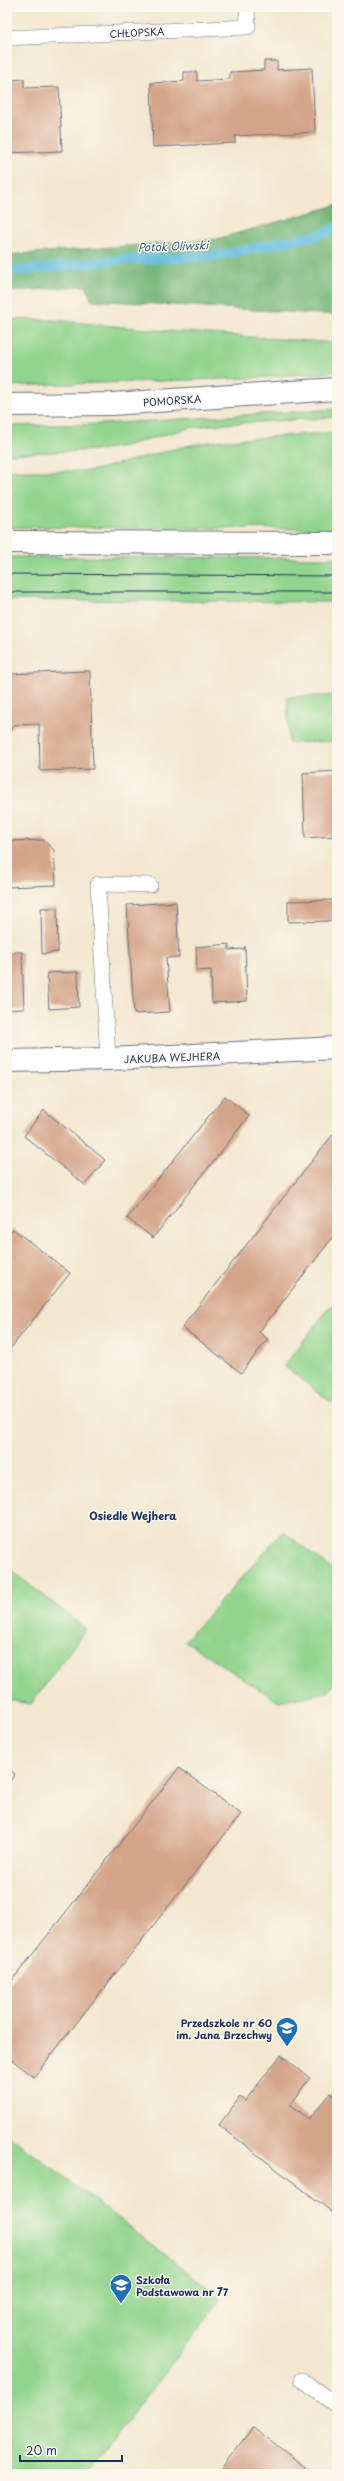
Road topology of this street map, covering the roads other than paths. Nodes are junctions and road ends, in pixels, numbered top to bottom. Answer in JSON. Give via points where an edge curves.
{"nodes":[{"id":1,"x":247,"y":7,"type":"edge"},
{"id":2,"x":7,"y":38,"type":"edge"},
{"id":3,"x":337,"y":389,"type":"edge"},
{"id":4,"x":7,"y":404,"type":"edge"},
{"id":5,"x":7,"y":542,"type":"edge"},
{"id":6,"x":337,"y":543,"type":"edge"},
{"id":7,"x":150,"y":885,"type":"dead end"},
{"id":8,"x":337,"y":1048,"type":"edge"},
{"id":9,"x":108,"y":1060,"type":"junction"},
{"id":10,"x":7,"y":1061,"type":"edge"},
{"id":11,"x":302,"y":2380,"type":"dead end"},
{"id":12,"x":337,"y":2406,"type":"edge"}],
"edges":[{"from":1,"to":2,"type":"lane","name":"CHŁOPSKA","via":[[248,27]]},
{"from":3,"to":4,"type":"street","name":"POMORSKA","via":[[112,404]]},
{"from":5,"to":6,"type":"street"},
{"from":7,"to":9,"type":"lane","via":[[98,884]]},
{"from":8,"to":9,"type":"street","name":"JAKUBA WEJHERA"},
{"from":9,"to":10,"type":"street","name":"JAKUBA WEJHERA"},
{"from":11,"to":12,"type":"lane"}]}
